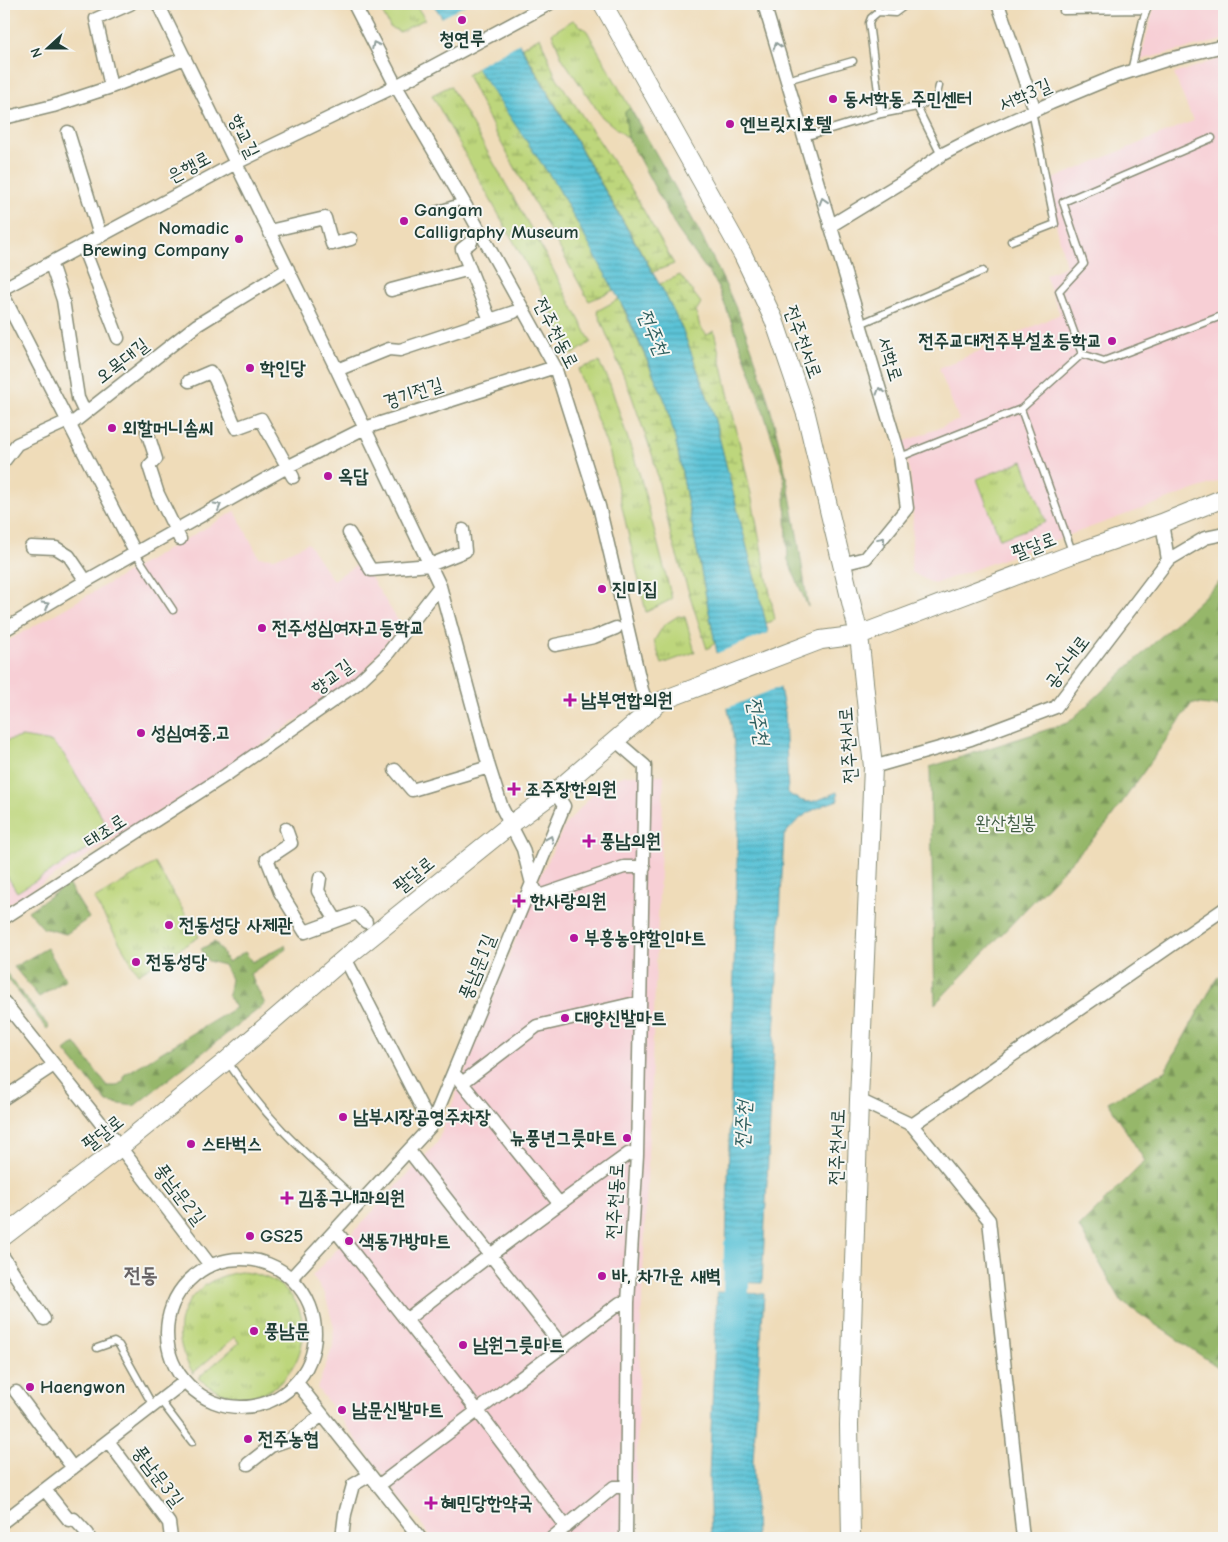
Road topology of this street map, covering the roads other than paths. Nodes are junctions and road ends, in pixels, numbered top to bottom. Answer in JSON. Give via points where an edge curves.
{"nodes":[{"id":1,"x":130,"y":4,"type":"edge"},
{"id":2,"x":158,"y":4,"type":"edge"},
{"id":3,"x":354,"y":4,"type":"edge"},
{"id":4,"x":549,"y":4,"type":"edge"},
{"id":5,"x":603,"y":4,"type":"edge"},
{"id":6,"x":764,"y":4,"type":"edge"},
{"id":7,"x":877,"y":4,"type":"edge"},
{"id":8,"x":906,"y":4,"type":"edge"},
{"id":9,"x":998,"y":4,"type":"edge"},
{"id":10,"x":1148,"y":7,"type":"edge"},
{"id":11,"x":1063,"y":11,"type":"dead end"},
{"id":12,"x":878,"y":12,"type":"junction"},
{"id":13,"x":1224,"y":46,"type":"edge"},
{"id":14,"x":185,"y":58,"type":"junction"},
{"id":15,"x":853,"y":61,"type":"dead end"},
{"id":16,"x":1131,"y":71,"type":"junction"},
{"id":17,"x":787,"y":80,"type":"junction"},
{"id":18,"x":396,"y":86,"type":"junction"},
{"id":19,"x":939,"y":86,"type":"dead end"},
{"id":20,"x":111,"y":87,"type":"junction"},
{"id":21,"x":917,"y":107,"type":"junction"},
{"id":22,"x":1034,"y":111,"type":"junction"},
{"id":23,"x":880,"y":114,"type":"junction"},
{"id":24,"x":4,"y":118,"type":"edge"},
{"id":25,"x":68,"y":132,"type":"dead end"},
{"id":26,"x":804,"y":137,"type":"junction"},
{"id":27,"x":1212,"y":138,"type":"dead end"},
{"id":28,"x":941,"y":155,"type":"junction"},
{"id":29,"x":236,"y":163,"type":"junction"},
{"id":30,"x":463,"y":201,"type":"junction"},
{"id":31,"x":435,"y":210,"type":"dead end"},
{"id":32,"x":830,"y":226,"type":"junction"},
{"id":33,"x":98,"y":230,"type":"dead end"},
{"id":34,"x":269,"y":231,"type":"junction"},
{"id":35,"x":351,"y":238,"type":"dead end"},
{"id":36,"x":1011,"y":241,"type":"dead end"},
{"id":37,"x":471,"y":242,"type":"dead end"},
{"id":38,"x":85,"y":252,"type":"dead end"},
{"id":39,"x":288,"y":269,"type":"junction"},
{"id":40,"x":470,"y":269,"type":"junction"},
{"id":41,"x":53,"y":270,"type":"dead end"},
{"id":42,"x":983,"y":271,"type":"dead end"},
{"id":43,"x":4,"y":288,"type":"edge"},
{"id":44,"x":391,"y":290,"type":"dead end"},
{"id":45,"x":4,"y":297,"type":"edge"},
{"id":46,"x":514,"y":312,"type":"dead end"},
{"id":47,"x":1224,"y":315,"type":"edge"},
{"id":48,"x":490,"y":320,"type":"junction"},
{"id":49,"x":860,"y":324,"type":"junction"},
{"id":50,"x":118,"y":338,"type":"dead end"},
{"id":51,"x":1082,"y":354,"type":"junction"},
{"id":52,"x":555,"y":367,"type":"junction"},
{"id":53,"x":337,"y":370,"type":"junction"},
{"id":54,"x":190,"y":381,"type":"dead end"},
{"id":55,"x":1021,"y":409,"type":"junction"},
{"id":56,"x":85,"y":413,"type":"junction"},
{"id":57,"x":69,"y":423,"type":"junction"},
{"id":58,"x":365,"y":428,"type":"junction"},
{"id":59,"x":147,"y":431,"type":"dead end"},
{"id":60,"x":900,"y":457,"type":"junction"},
{"id":61,"x":4,"y":461,"type":"edge"},
{"id":62,"x":290,"y":472,"type":"junction"},
{"id":63,"x":1224,"y":498,"type":"edge"},
{"id":64,"x":1162,"y":523,"type":"junction"},
{"id":65,"x":463,"y":530,"type":"dead end"},
{"id":66,"x":349,"y":533,"type":"dead end"},
{"id":67,"x":1224,"y":534,"type":"edge"},
{"id":68,"x":178,"y":535,"type":"junction"},
{"id":69,"x":31,"y":547,"type":"dead end"},
{"id":70,"x":136,"y":554,"type":"junction"},
{"id":71,"x":1073,"y":554,"type":"junction"},
{"id":72,"x":1168,"y":560,"type":"junction"},
{"id":73,"x":842,"y":564,"type":"junction"},
{"id":74,"x":430,"y":565,"type":"junction"},
{"id":75,"x":86,"y":580,"type":"junction"},
{"id":76,"x":440,"y":586,"type":"junction"},
{"id":77,"x":173,"y":610,"type":"dead end"},
{"id":78,"x":616,"y":628,"type":"dead end"},
{"id":79,"x":4,"y":630,"type":"edge"},
{"id":80,"x":859,"y":635,"type":"junction"},
{"id":81,"x":555,"y":645,"type":"dead end"},
{"id":82,"x":655,"y":706,"type":"junction"},
{"id":83,"x":616,"y":741,"type":"junction"},
{"id":84,"x":489,"y":767,"type":"junction"},
{"id":85,"x":873,"y":767,"type":"junction"},
{"id":86,"x":396,"y":770,"type":"dead end"},
{"id":87,"x":226,"y":775,"type":"joint"},
{"id":88,"x":555,"y":792,"type":"junction"},
{"id":89,"x":510,"y":825,"type":"junction"},
{"id":90,"x":286,"y":829,"type":"dead end"},
{"id":91,"x":644,"y":866,"type":"junction"},
{"id":92,"x":320,"y":878,"type":"dead end"},
{"id":93,"x":532,"y":884,"type":"junction"},
{"id":94,"x":1224,"y":909,"type":"edge"},
{"id":95,"x":4,"y":918,"type":"edge"},
{"id":96,"x":336,"y":920,"type":"junction"},
{"id":97,"x":366,"y":922,"type":"dead end"},
{"id":98,"x":346,"y":958,"type":"junction"},
{"id":99,"x":4,"y":1002,"type":"edge"},
{"id":100,"x":640,"y":1002,"type":"junction"},
{"id":101,"x":226,"y":1061,"type":"junction"},
{"id":102,"x":54,"y":1065,"type":"junction"},
{"id":103,"x":458,"y":1078,"type":"junction"},
{"id":104,"x":4,"y":1098,"type":"edge"},
{"id":105,"x":859,"y":1100,"type":"junction"},
{"id":106,"x":431,"y":1126,"type":"junction"},
{"id":107,"x":912,"y":1126,"type":"junction"},
{"id":108,"x":120,"y":1147,"type":"junction"},
{"id":109,"x":409,"y":1151,"type":"junction"},
{"id":110,"x":637,"y":1155,"type":"junction"},
{"id":111,"x":560,"y":1203,"type":"junction"},
{"id":112,"x":360,"y":1204,"type":"junction"},
{"id":113,"x":336,"y":1231,"type":"junction"},
{"id":114,"x":4,"y":1236,"type":"edge"},
{"id":115,"x":490,"y":1254,"type":"junction"},
{"id":116,"x":4,"y":1258,"type":"edge"},
{"id":117,"x":210,"y":1265,"type":"junction"},
{"id":118,"x":291,"y":1278,"type":"junction"},
{"id":119,"x":628,"y":1303,"type":"junction"},
{"id":120,"x":44,"y":1319,"type":"dead end"},
{"id":121,"x":406,"y":1320,"type":"junction"},
{"id":122,"x":562,"y":1346,"type":"junction"},
{"id":123,"x":97,"y":1348,"type":"dead end"},
{"id":124,"x":184,"y":1382,"type":"junction"},
{"id":125,"x":298,"y":1384,"type":"junction"},
{"id":126,"x":16,"y":1392,"type":"dead end"},
{"id":127,"x":157,"y":1403,"type":"junction"},
{"id":128,"x":477,"y":1410,"type":"junction"},
{"id":129,"x":322,"y":1415,"type":"junction"},
{"id":130,"x":108,"y":1441,"type":"junction"},
{"id":131,"x":192,"y":1442,"type":"dead end"},
{"id":132,"x":248,"y":1464,"type":"dead end"},
{"id":133,"x":73,"y":1468,"type":"junction"},
{"id":134,"x":370,"y":1475,"type":"junction"},
{"id":135,"x":378,"y":1486,"type":"junction"},
{"id":136,"x":625,"y":1487,"type":"junction"},
{"id":137,"x":45,"y":1490,"type":"junction"},
{"id":138,"x":5,"y":1519,"type":"edge"},
{"id":139,"x":566,"y":1527,"type":"junction"},
{"id":140,"x":88,"y":1534,"type":"dead end"},
{"id":141,"x":169,"y":1537,"type":"edge"},
{"id":142,"x":342,"y":1538,"type":"edge"},
{"id":143,"x":420,"y":1538,"type":"edge"},
{"id":144,"x":552,"y":1538,"type":"edge"},
{"id":145,"x":626,"y":1538,"type":"edge"},
{"id":146,"x":851,"y":1538,"type":"edge"},
{"id":147,"x":1023,"y":1538,"type":"edge"}],
"edges":[{"from":1,"to":20,"type":"street","via":[[96,20]]},
{"from":2,"to":14,"type":"street","name":"향교길"},
{"from":18,"to":3,"type":"street","name":"전주천동로","one_way":true},
{"from":4,"to":18,"type":"street","name":"은행로"},
{"from":5,"to":73,"type":"street","name":"전주천서로","via":[[743,256],[774,320],[806,414]]},
{"from":17,"to":6,"type":"street","name":"서학로","one_way":true},
{"from":7,"to":12,"type":"lane"},
{"from":8,"to":12,"type":"lane","via":[[895,13]]},
{"from":9,"to":22,"type":"street"},
{"from":10,"to":11,"type":"lane"},
{"from":10,"to":16,"type":"lane"},
{"from":12,"to":23,"type":"lane","via":[[869,23]]},
{"from":13,"to":16,"type":"street","name":"서학3길"},
{"from":14,"to":20,"type":"street"},
{"from":14,"to":29,"type":"street","name":"향교길"},
{"from":15,"to":17,"type":"lane"},
{"from":16,"to":22,"type":"street","name":"서학3길"},
{"from":17,"to":26,"type":"street","name":"서학로"},
{"from":18,"to":29,"type":"street","name":"은행로"},
{"from":18,"to":30,"type":"street","name":"전주천동로"},
{"from":19,"to":21,"type":"lane","via":[[936,98]]},
{"from":20,"to":24,"type":"street"},
{"from":21,"to":23,"type":"lane"},
{"from":21,"to":28,"type":"lane"},
{"from":22,"to":28,"type":"street","name":"서학3길"},
{"from":22,"to":36,"type":"lane","via":[[1055,224]]},
{"from":23,"to":26,"type":"lane"},
{"from":25,"to":33,"type":"street"},
{"from":32,"to":26,"type":"street","name":"서학로","one_way":true},
{"from":27,"to":51,"type":"lane","via":[[1063,202],[1084,264],[1059,291]]},
{"from":28,"to":32,"type":"street","name":"서학3길"},
{"from":29,"to":34,"type":"street","name":"향교길"},
{"from":29,"to":43,"type":"street","name":"은행로"},
{"from":30,"to":31,"type":"lane"},
{"from":30,"to":52,"type":"street","name":"전주천동로"},
{"from":32,"to":49,"type":"street","name":"서학로"},
{"from":34,"to":35,"type":"street","via":[[324,218],[332,244]]},
{"from":34,"to":39,"type":"street","name":"향교길"},
{"from":37,"to":40,"type":"street","via":[[462,249]]},
{"from":38,"to":50,"type":"street"},
{"from":39,"to":53,"type":"street","name":"향교길"},
{"from":39,"to":56,"type":"street","name":"오목대길","via":[[197,326]]},
{"from":40,"to":44,"type":"street"},
{"from":40,"to":48,"type":"street"},
{"from":41,"to":56,"type":"street","via":[[63,300],[78,398]]},
{"from":42,"to":49,"type":"lane"},
{"from":45,"to":57,"type":"street"},
{"from":46,"to":48,"type":"street","name":"전주천동로"},
{"from":47,"to":51,"type":"lane","via":[[1104,360]]},
{"from":48,"to":53,"type":"street","name":"전주천동로","via":[[400,350],[389,349]]},
{"from":60,"to":49,"type":"street","name":"서학로","one_way":true},
{"from":51,"to":55,"type":"lane"},
{"from":52,"to":58,"type":"street","name":"경기전길"},
{"from":52,"to":82,"type":"street","name":"전주천동로","via":[[600,506],[642,690]]},
{"from":53,"to":58,"type":"street","name":"향교길"},
{"from":54,"to":62,"type":"street","via":[[210,372],[236,428],[261,419]]},
{"from":55,"to":60,"type":"lane"},
{"from":55,"to":71,"type":"lane"},
{"from":56,"to":57,"type":"street","name":"오목대길"},
{"from":57,"to":61,"type":"street","name":"오목대길","via":[[17,444]]},
{"from":57,"to":70,"type":"street"},
{"from":58,"to":62,"type":"street","name":"경기전길"},
{"from":58,"to":74,"type":"street","name":"향교길"},
{"from":59,"to":68,"type":"street","via":[[156,459],[149,466],[158,494]]},
{"from":73,"to":60,"type":"street","name":"서학로","one_way":true,"via":[[866,558],[907,508]]},
{"from":68,"to":62,"type":"street","name":"경기전길","one_way":true},
{"from":63,"to":64,"type":"street","name":"팔달로"},
{"from":64,"to":71,"type":"street","name":"팔달로"},
{"from":64,"to":72,"type":"street"},
{"from":65,"to":74,"type":"street","via":[[465,551]]},
{"from":66,"to":74,"type":"street","via":[[371,570]]},
{"from":67,"to":72,"type":"street","name":"공수내로","via":[[1205,538]]},
{"from":68,"to":70,"type":"street","name":"경기전길"},
{"from":69,"to":75,"type":"street","via":[[56,548],[70,556]]},
{"from":70,"to":75,"type":"street","name":"경기전길"},
{"from":70,"to":77,"type":"lane"},
{"from":71,"to":80,"type":"street","name":"팔달로"},
{"from":72,"to":85,"type":"street","name":"공수내로","via":[[1056,707],[971,738]]},
{"from":73,"to":80,"type":"street","name":"전주천서로"},
{"from":74,"to":76,"type":"street","name":"향교길"},
{"from":79,"to":75,"type":"street","name":"경기전길","one_way":true},
{"from":76,"to":84,"type":"street","name":"향교길"},
{"from":76,"to":87,"type":"street","name":"향교길","via":[[385,657],[355,685]]},
{"from":78,"to":81,"type":"street","via":[[594,637]]},
{"from":80,"to":82,"type":"street","name":"팔달로","via":[[821,640]]},
{"from":80,"to":85,"type":"street","name":"전주천서로"},
{"from":82,"to":83,"type":"street","name":"팔달로"},
{"from":83,"to":88,"type":"street","name":"팔달로"},
{"from":83,"to":91,"type":"street","name":"전주천동로","via":[[645,766]]},
{"from":84,"to":86,"type":"street","via":[[412,790]]},
{"from":84,"to":89,"type":"street","name":"향교길"},
{"from":85,"to":105,"type":"street","name":"전주천서로"},
{"from":87,"to":95,"type":"street","name":"태조로"},
{"from":88,"to":89,"type":"street","name":"팔달로"},
{"from":93,"to":88,"type":"street","name":"풍남문1길","one_way":true,"via":[[564,806]]},
{"from":89,"to":93,"type":"street","via":[[523,849]]},
{"from":89,"to":98,"type":"street","name":"팔달로"},
{"from":90,"to":96,"type":"street","via":[[291,843],[267,859],[280,892],[305,932]]},
{"from":91,"to":93,"type":"street","via":[[624,867],[539,896]]},
{"from":91,"to":100,"type":"street","name":"전주천동로"},
{"from":92,"to":96,"type":"street","via":[[318,891]]},
{"from":93,"to":103,"type":"street","name":"풍남문1길"},
{"from":94,"to":107,"type":"street"},
{"from":96,"to":97,"type":"street","via":[[357,913]]},
{"from":98,"to":101,"type":"street","name":"팔달로"},
{"from":98,"to":106,"type":"street"},
{"from":99,"to":102,"type":"street"},
{"from":100,"to":103,"type":"street","via":[[537,1026]]},
{"from":100,"to":110,"type":"street","name":"전주천동로"},
{"from":101,"to":108,"type":"street","name":"팔달로"},
{"from":101,"to":112,"type":"lane","via":[[284,1132]]},
{"from":102,"to":104,"type":"street"},
{"from":102,"to":108,"type":"street"},
{"from":103,"to":106,"type":"street","name":"풍남문1길"},
{"from":103,"to":111,"type":"street"},
{"from":105,"to":107,"type":"street"},
{"from":105,"to":146,"type":"street","name":"전주천서로","via":[[849,1425]]},
{"from":106,"to":109,"type":"street","name":"풍남문1길"},
{"from":107,"to":147,"type":"street","via":[[989,1220]]},
{"from":108,"to":114,"type":"street","name":"팔달로"},
{"from":108,"to":117,"type":"street","name":"풍남문2길"},
{"from":109,"to":112,"type":"street","name":"풍남문1길"},
{"from":109,"to":115,"type":"street"},
{"from":110,"to":111,"type":"street","via":[[628,1154]]},
{"from":110,"to":119,"type":"street","name":"전주천동로"},
{"from":111,"to":115,"type":"street"},
{"from":112,"to":113,"type":"street","name":"풍남문1길"},
{"from":113,"to":118,"type":"street","name":"풍남문1길"},
{"from":113,"to":121,"type":"street"},
{"from":115,"to":121,"type":"street"},
{"from":115,"to":122,"type":"street"},
{"from":116,"to":120,"type":"street"},
{"from":117,"to":118,"type":"street","via":[[244,1258],[269,1264]]},
{"from":117,"to":124,"type":"street","via":[[188,1281],[172,1303],[166,1331],[170,1358]]},
{"from":118,"to":125,"type":"street","via":[[310,1304],[315,1320],[314,1352]]},
{"from":119,"to":122,"type":"street","via":[[620,1303]]},
{"from":119,"to":136,"type":"street","name":"전주천동로"},
{"from":121,"to":128,"type":"street"},
{"from":122,"to":128,"type":"street"},
{"from":123,"to":127,"type":"lane","via":[[114,1342],[119,1345]]},
{"from":124,"to":125,"type":"street","via":[[204,1399],[229,1408],[255,1407],[279,1398]]},
{"from":124,"to":127,"type":"street","name":"풍남문3길"},
{"from":125,"to":129,"type":"street"},
{"from":126,"to":133,"type":"street"},
{"from":127,"to":130,"type":"street","name":"풍남문3길"},
{"from":127,"to":131,"type":"lane"},
{"from":128,"to":135,"type":"street"},
{"from":128,"to":139,"type":"street"},
{"from":129,"to":132,"type":"street","via":[[291,1439],[271,1446]]},
{"from":129,"to":134,"type":"street"},
{"from":130,"to":133,"type":"street","name":"풍남문3길"},
{"from":130,"to":141,"type":"street","name":"풍남문3길","via":[[169,1523]]},
{"from":133,"to":137,"type":"street","name":"풍남문3길"},
{"from":134,"to":135,"type":"street"},
{"from":134,"to":142,"type":"street","via":[[353,1486],[344,1514]]},
{"from":135,"to":143,"type":"street"},
{"from":136,"to":139,"type":"street","via":[[614,1487]]},
{"from":136,"to":145,"type":"street","name":"전주천동로"},
{"from":137,"to":138,"type":"street","name":"풍남문3길"},
{"from":137,"to":140,"type":"street","via":[[69,1520],[74,1520]]},
{"from":139,"to":144,"type":"street"}]}
